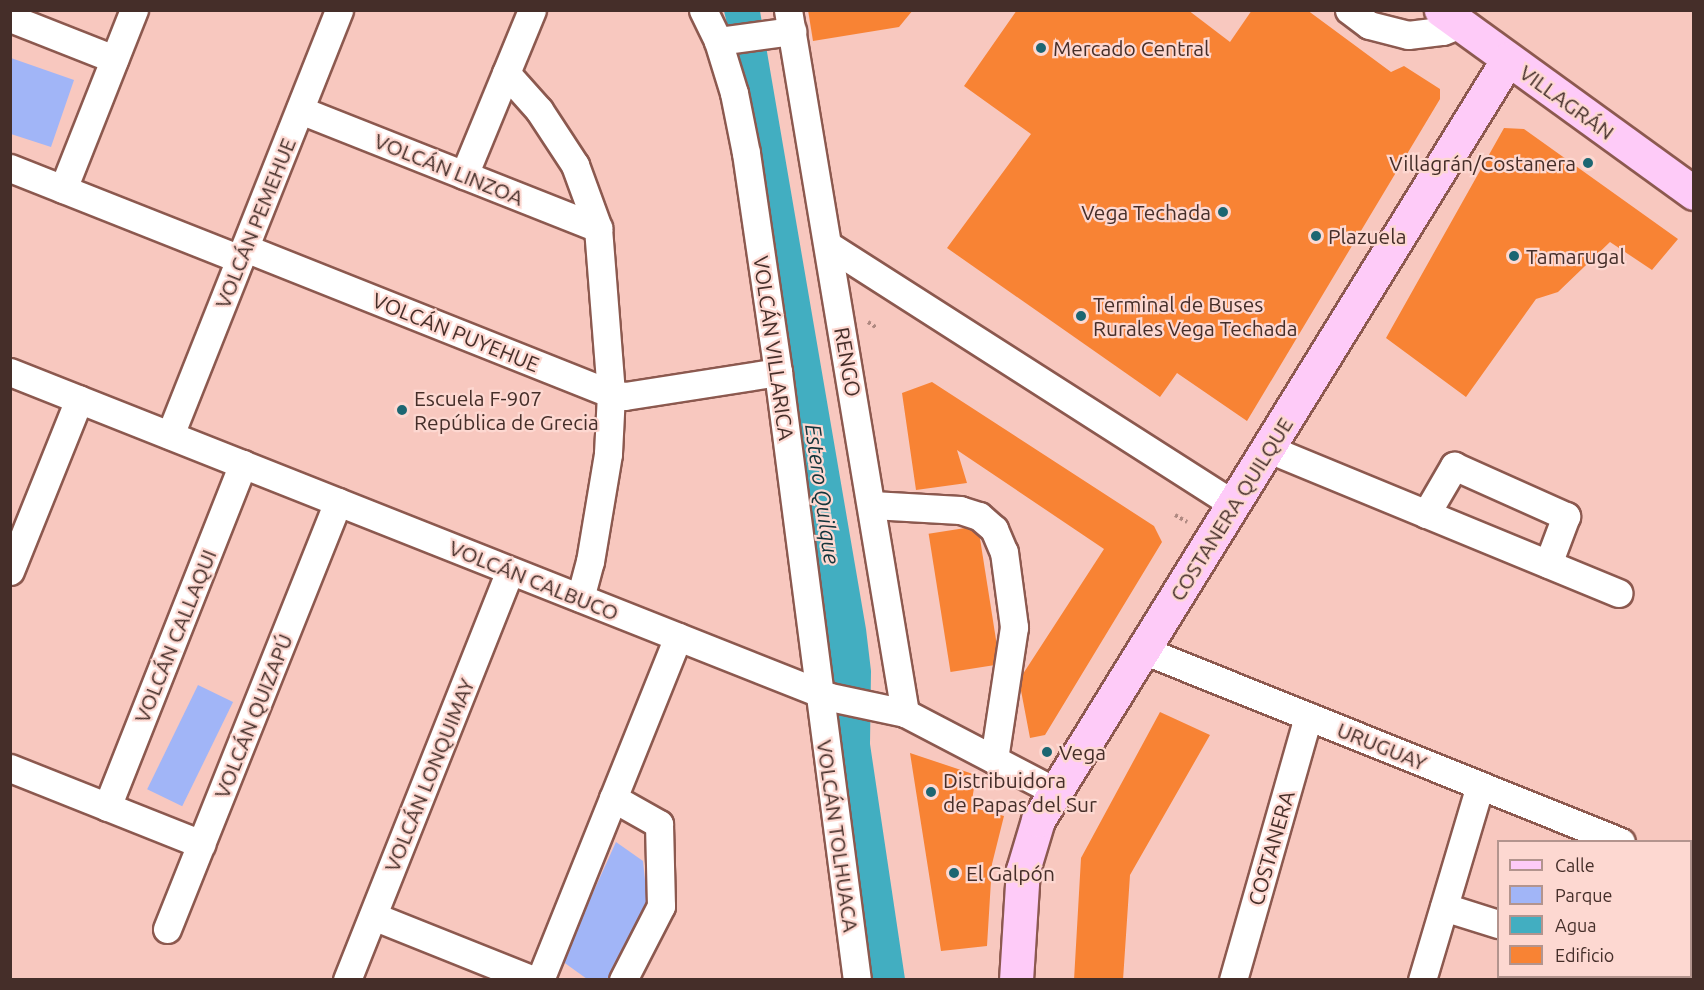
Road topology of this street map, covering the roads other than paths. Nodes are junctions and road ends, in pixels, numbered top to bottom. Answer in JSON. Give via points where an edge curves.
{"nodes":[{"id":1,"x":134,"y":10,"type":"edge"},
{"id":2,"x":339,"y":10,"type":"edge"},
{"id":3,"x":532,"y":10,"type":"edge"},
{"id":4,"x":703,"y":10,"type":"edge"},
{"id":5,"x":1349,"y":10,"type":"edge"},
{"id":6,"x":1450,"y":17,"type":"edge"},
{"id":7,"x":10,"y":18,"type":"edge"},
{"id":8,"x":784,"y":25,"type":"edge"},
{"id":9,"x":723,"y":40,"type":"junction"},
{"id":10,"x":114,"y":59,"type":"junction"},
{"id":11,"x":1508,"y":60,"type":"junction"},
{"id":12,"x":506,"y":73,"type":"junction"},
{"id":13,"x":300,"y":110,"type":"junction"},
{"id":14,"x":10,"y":168,"type":"edge"},
{"id":15,"x":464,"y":175,"type":"junction"},
{"id":16,"x":63,"y":189,"type":"junction"},
{"id":17,"x":1694,"y":193,"type":"edge"},
{"id":18,"x":598,"y":228,"type":"junction"},
{"id":19,"x":828,"y":245,"type":"junction"},
{"id":20,"x":243,"y":253,"type":"junction"},
{"id":21,"x":10,"y":372,"type":"edge"},
{"id":22,"x":778,"y":372,"type":"junction"},
{"id":23,"x":611,"y":394,"type":"junction"},
{"id":24,"x":79,"y":399,"type":"junction"},
{"id":25,"x":170,"y":435,"type":"junction"},
{"id":26,"x":1269,"y":449,"type":"junction"},
{"id":27,"x":243,"y":464,"type":"junction"},
{"id":28,"x":338,"y":502,"type":"junction"},
{"id":29,"x":872,"y":505,"type":"junction"},
{"id":30,"x":1234,"y":505,"type":"junction"},
{"id":31,"x":1426,"y":514,"type":"junction"},
{"id":32,"x":1548,"y":564,"type":"junction"},
{"id":33,"x":510,"y":570,"type":"junction"},
{"id":34,"x":10,"y":571,"type":"edge"},
{"id":35,"x":1618,"y":593,"type":"dead end"},
{"id":36,"x":580,"y":598,"type":"junction"},
{"id":37,"x":678,"y":637,"type":"junction"},
{"id":38,"x":1143,"y":650,"type":"junction"},
{"id":39,"x":824,"y":695,"type":"junction"},
{"id":40,"x":905,"y":713,"type":"junction"},
{"id":41,"x":1308,"y":717,"type":"junction"},
{"id":42,"x":994,"y":759,"type":"junction"},
{"id":43,"x":10,"y":768,"type":"edge"},
{"id":44,"x":1480,"y":785,"type":"junction"},
{"id":45,"x":1054,"y":791,"type":"junction"},
{"id":46,"x":613,"y":798,"type":"junction"},
{"id":47,"x":106,"y":807,"type":"junction"},
{"id":48,"x":1616,"y":840,"type":"edge"},
{"id":49,"x":201,"y":844,"type":"junction"},
{"id":50,"x":1444,"y":907,"type":"junction"},
{"id":51,"x":373,"y":916,"type":"junction"},
{"id":52,"x":1497,"y":924,"type":"edge"},
{"id":53,"x":167,"y":929,"type":"dead end"},
{"id":54,"x":1694,"y":974,"type":"edge"},
{"id":55,"x":347,"y":980,"type":"edge"},
{"id":56,"x":533,"y":980,"type":"edge"},
{"id":57,"x":540,"y":980,"type":"edge"},
{"id":58,"x":623,"y":980,"type":"edge"},
{"id":59,"x":857,"y":980,"type":"edge"},
{"id":60,"x":1016,"y":980,"type":"edge"},
{"id":61,"x":1233,"y":980,"type":"edge"},
{"id":62,"x":1422,"y":980,"type":"edge"},
{"id":63,"x":1692,"y":980,"type":"edge"}],
"edges":[{"from":1,"to":10,"type":"street"},
{"from":2,"to":13,"type":"street","name":"VOLCÁN PEMEHUE"},
{"from":3,"to":12,"type":"street"},
{"from":4,"to":9,"type":"street","name":"VOLCÁN VILLARICA"},
{"from":5,"to":6,"type":"street","via":[[1370,25],[1408,34],[1434,33]]},
{"from":6,"to":11,"type":"main road","name":"VILLAGRÁN"},
{"from":7,"to":10,"type":"street"},
{"from":8,"to":9,"type":"street"},
{"from":8,"to":19,"type":"street","name":"RENGO"},
{"from":9,"to":22,"type":"street","name":"VOLCÁN VILLARICA","via":[[746,153]]},
{"from":10,"to":16,"type":"street"},
{"from":11,"to":17,"type":"main road","name":"VILLAGRÁN"},
{"from":11,"to":26,"type":"main road","name":"COSTANERA QUILQUE"},
{"from":12,"to":15,"type":"street"},
{"from":12,"to":18,"type":"street","via":[[539,110],[575,165]]},
{"from":13,"to":15,"type":"street","name":"VOLCÁN LINZOA"},
{"from":13,"to":20,"type":"street","name":"VOLCÁN PEMEHUE"},
{"from":14,"to":16,"type":"street","name":"VOLCÁN PUYEHUE"},
{"from":15,"to":18,"type":"street","name":"VOLCÁN LINZOA"},
{"from":16,"to":20,"type":"street","name":"VOLCÁN PUYEHUE"},
{"from":18,"to":23,"type":"street"},
{"from":19,"to":29,"type":"street","name":"RENGO"},
{"from":19,"to":30,"type":"street"},
{"from":20,"to":23,"type":"street","name":"VOLCÁN PUYEHUE"},
{"from":20,"to":25,"type":"street","name":"VOLCÁN PEMEHUE"},
{"from":21,"to":24,"type":"street","name":"VOLCÁN CALBUCO"},
{"from":22,"to":23,"type":"street","name":"VOLCÁN PUYEHUE","via":[[625,396]]},
{"from":22,"to":39,"type":"street","name":"VOLCÁN VILLARICA"},
{"from":23,"to":36,"type":"street","via":[[608,454]]},
{"from":24,"to":25,"type":"street","name":"VOLCÁN CALBUCO"},
{"from":24,"to":34,"type":"street"},
{"from":25,"to":27,"type":"street","name":"VOLCÁN CALBUCO"},
{"from":26,"to":30,"type":"main road","name":"COSTANERA QUILQUE"},
{"from":26,"to":31,"type":"street"},
{"from":27,"to":28,"type":"street","name":"VOLCÁN CALBUCO"},
{"from":27,"to":47,"type":"street","name":"VOLCÁN CALLAQUI"},
{"from":28,"to":33,"type":"street","name":"VOLCÁN CALBUCO"},
{"from":28,"to":49,"type":"street","name":"VOLCÁN QUIZAPÚ"},
{"from":29,"to":40,"type":"street","name":"RENGO"},
{"from":29,"to":42,"type":"street","via":[[960,510],[979,516],[994,529],[1004,552],[1014,627]]},
{"from":30,"to":38,"type":"main road","name":"COSTANERA QUILQUE"},
{"from":31,"to":32,"type":"street"},
{"from":31,"to":32,"type":"street","via":[[1454,466],[1566,516]]},
{"from":32,"to":35,"type":"street"},
{"from":33,"to":36,"type":"street","name":"VOLCÁN CALBUCO"},
{"from":33,"to":51,"type":"street","name":"VOLCÁN LONQUIMAY"},
{"from":36,"to":37,"type":"street","name":"VOLCÁN CALBUCO"},
{"from":37,"to":39,"type":"street","name":"VOLCÁN CALBUCO"},
{"from":37,"to":46,"type":"street"},
{"from":38,"to":41,"type":"street","name":"URUGUAY"},
{"from":38,"to":45,"type":"main road","name":"COSTANERA QUILQUE"},
{"from":39,"to":40,"type":"street","name":"VOLCÁN CALBUCO"},
{"from":39,"to":59,"type":"street","name":"VOLCÁN TOLHUACA"},
{"from":40,"to":42,"type":"street","name":"VOLCÁN CALBUCO"},
{"from":41,"to":44,"type":"street","name":"URUGUAY"},
{"from":41,"to":61,"type":"street","name":"COSTANERA"},
{"from":42,"to":45,"type":"street","name":"VOLCÁN CALBUCO"},
{"from":43,"to":47,"type":"street"},
{"from":44,"to":48,"type":"street","name":"URUGUAY"},
{"from":44,"to":50,"type":"street"},
{"from":45,"to":60,"type":"main road","name":"COSTANERA QUILQUE","via":[[1028,845]]},
{"from":46,"to":57,"type":"street"},
{"from":46,"to":58,"type":"street","via":[[659,824],[661,906]]},
{"from":47,"to":49,"type":"street"},
{"from":49,"to":53,"type":"street","name":"VOLCÁN QUIZAPÚ"},
{"from":50,"to":52,"type":"street"},
{"from":50,"to":62,"type":"street"},
{"from":51,"to":55,"type":"street","name":"VOLCÁN LONQUIMAY"},
{"from":51,"to":56,"type":"street"},
{"from":54,"to":63,"type":"street"}]}
